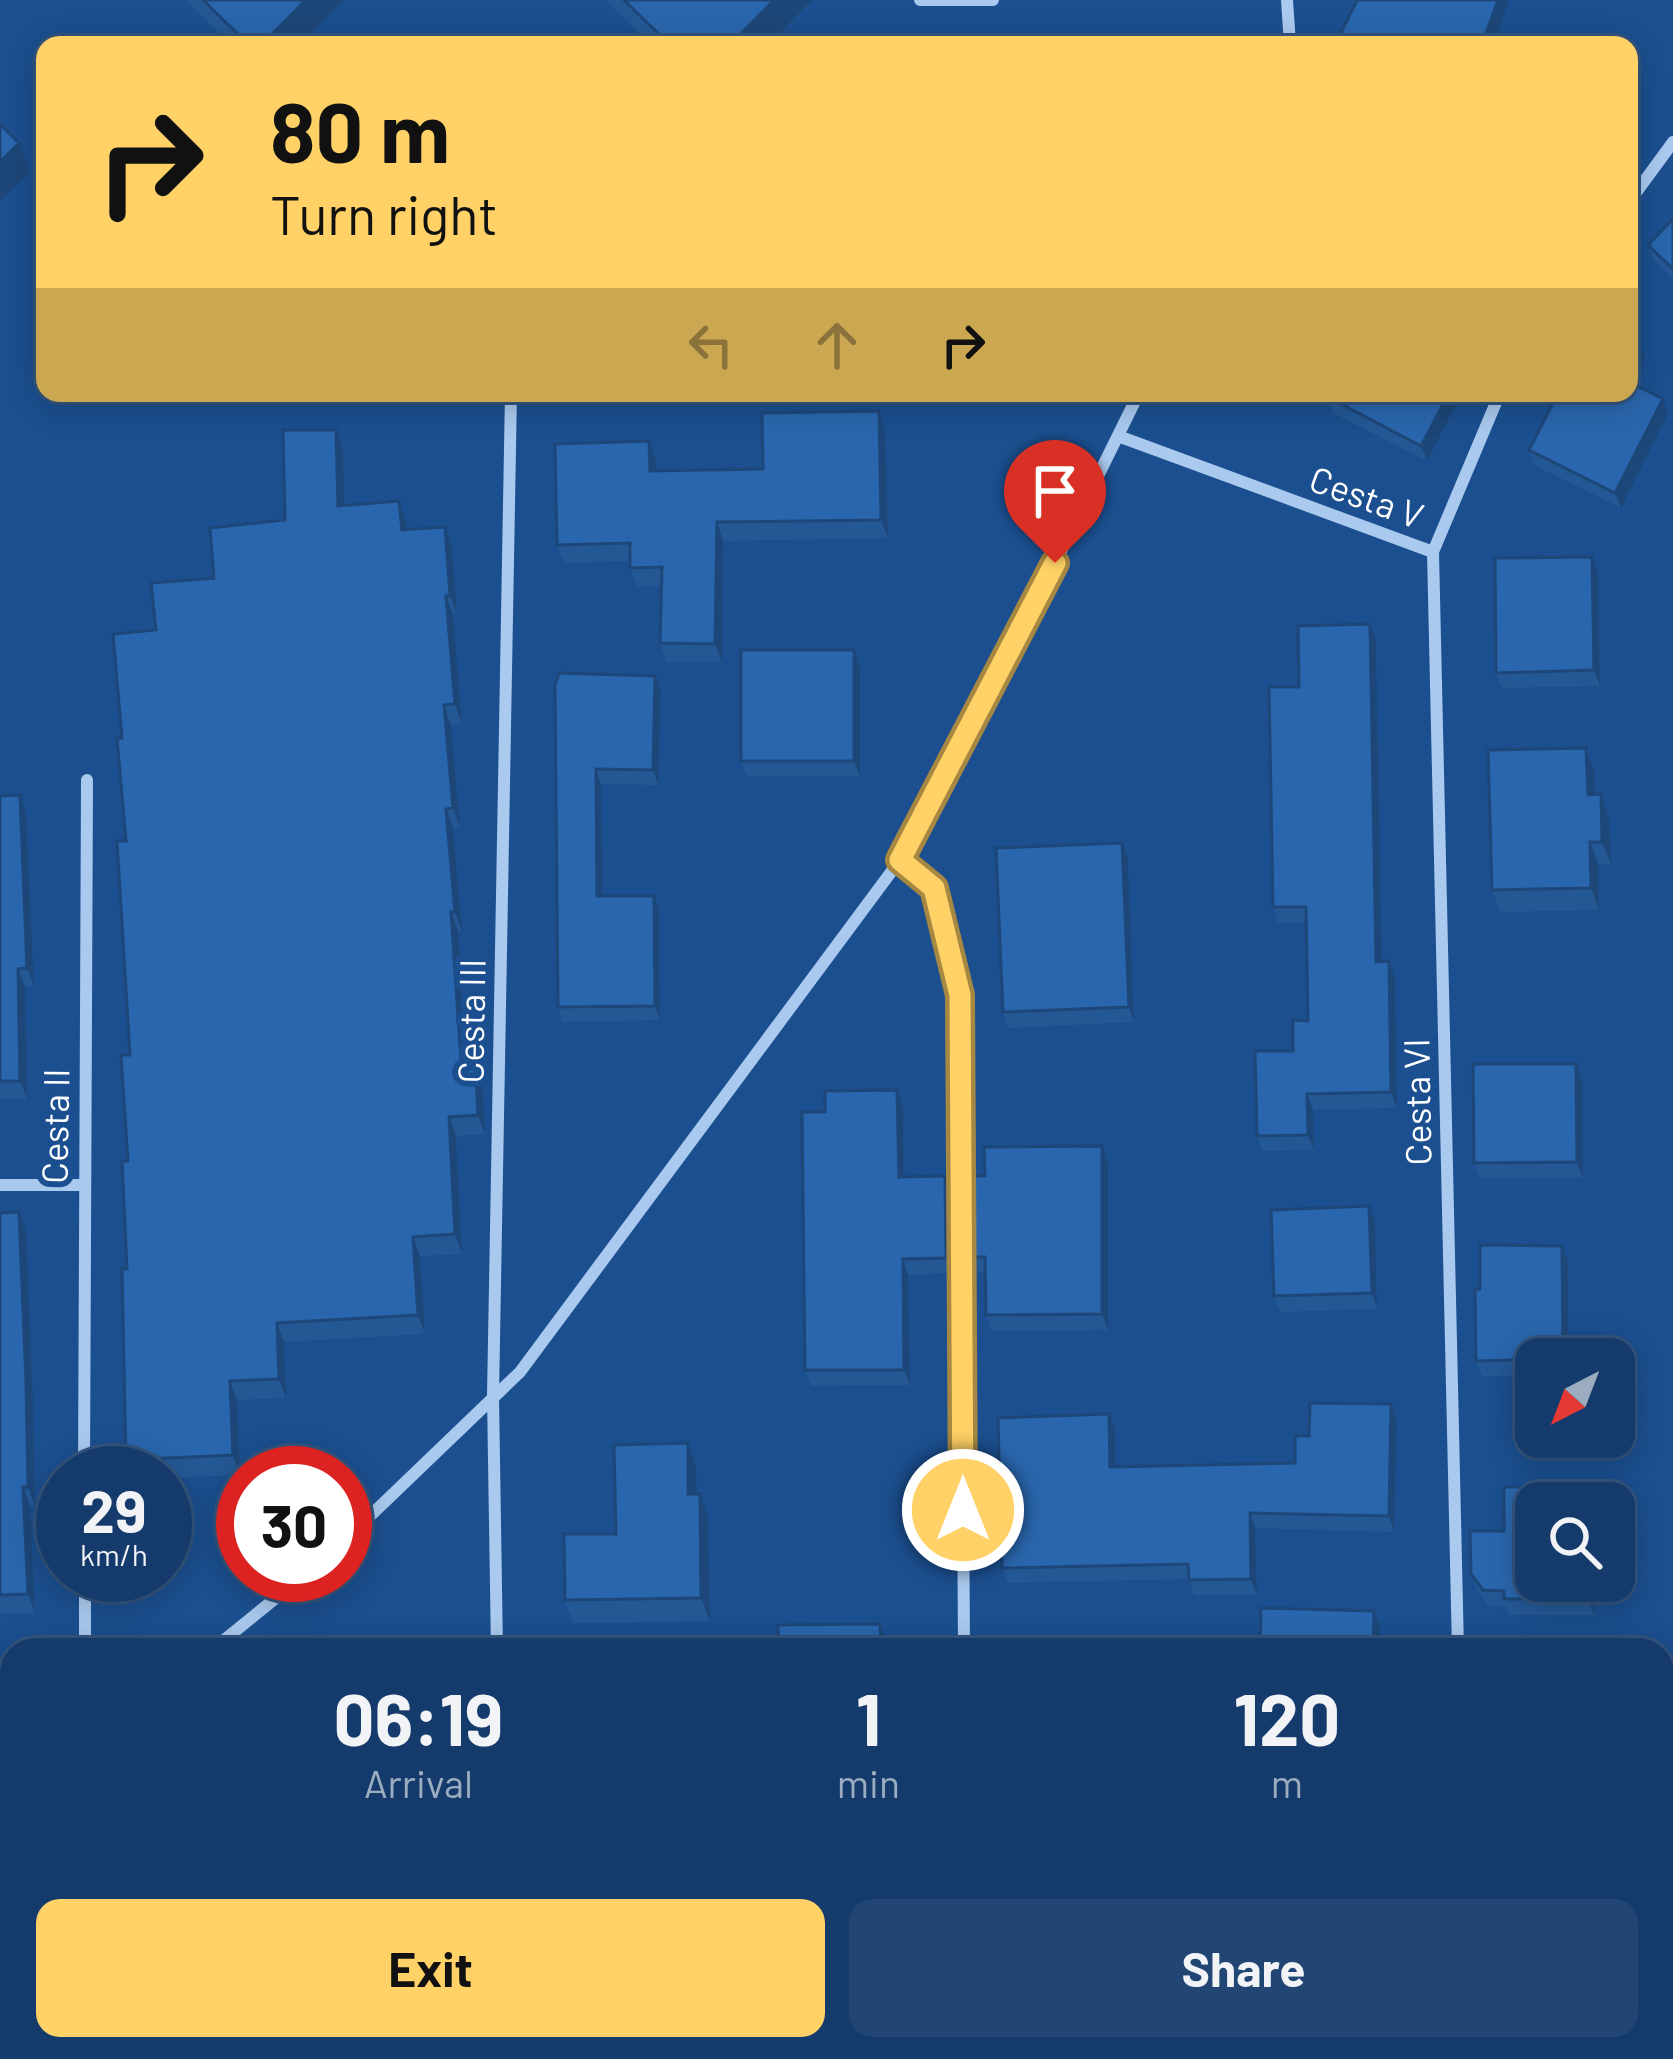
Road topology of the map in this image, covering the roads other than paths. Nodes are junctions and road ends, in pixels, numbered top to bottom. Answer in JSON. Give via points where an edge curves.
{"nodes":[{"id":1,"x":920,"y":0,"type":"edge"},
{"id":2,"x":993,"y":0,"type":"edge"},
{"id":3,"x":1287,"y":0,"type":"edge"},
{"id":4,"x":1289,"y":36,"type":"edge"},
{"id":5,"x":1673,"y":142,"type":"edge"},
{"id":6,"x":1638,"y":190,"type":"edge"},
{"id":7,"x":511,"y":402,"type":"edge"},
{"id":8,"x":1135,"y":402,"type":"edge"},
{"id":9,"x":1496,"y":402,"type":"edge"},
{"id":10,"x":1118,"y":436,"type":"junction"},
{"id":11,"x":1433,"y":552,"type":"junction"},
{"id":12,"x":87,"y":780,"type":"dead end"},
{"id":13,"x":900,"y":860,"type":"junction"},
{"id":14,"x":0,"y":1185,"type":"edge"},
{"id":15,"x":83,"y":1185,"type":"junction"},
{"id":16,"x":494,"y":1396,"type":"junction"},
{"id":17,"x":85,"y":1446,"type":"edge"},
{"id":18,"x":372,"y":1514,"type":"edge"},
{"id":19,"x":85,"y":1602,"type":"edge"},
{"id":20,"x":271,"y":1602,"type":"edge"},
{"id":21,"x":85,"y":1638,"type":"edge"},
{"id":22,"x":227,"y":1638,"type":"edge"},
{"id":23,"x":497,"y":1638,"type":"edge"},
{"id":24,"x":964,"y":1638,"type":"edge"},
{"id":25,"x":1458,"y":1638,"type":"edge"}],
"edges":[{"from":1,"to":2,"type":"street"},
{"from":3,"to":4,"type":"street"},
{"from":5,"to":6,"type":"street"},
{"from":7,"to":16,"type":"street","name":"Cesta III"},
{"from":8,"to":10,"type":"street"},
{"from":9,"to":11,"type":"street","name":"Cesta V"},
{"from":10,"to":11,"type":"street","name":"Cesta V"},
{"from":10,"to":13,"type":"street"},
{"from":11,"to":25,"type":"street","name":"Cesta VI"},
{"from":12,"to":15,"type":"street","name":"Cesta II"},
{"from":13,"to":16,"type":"street","via":[[520,1372]]},
{"from":13,"to":24,"type":"street","via":[[934,888],[960,995]]},
{"from":14,"to":15,"type":"street"},
{"from":15,"to":17,"type":"street","name":"Cesta II"},
{"from":16,"to":18,"type":"street"},
{"from":16,"to":23,"type":"street","name":"Cesta III"},
{"from":19,"to":21,"type":"street"},
{"from":20,"to":22,"type":"street"}]}
